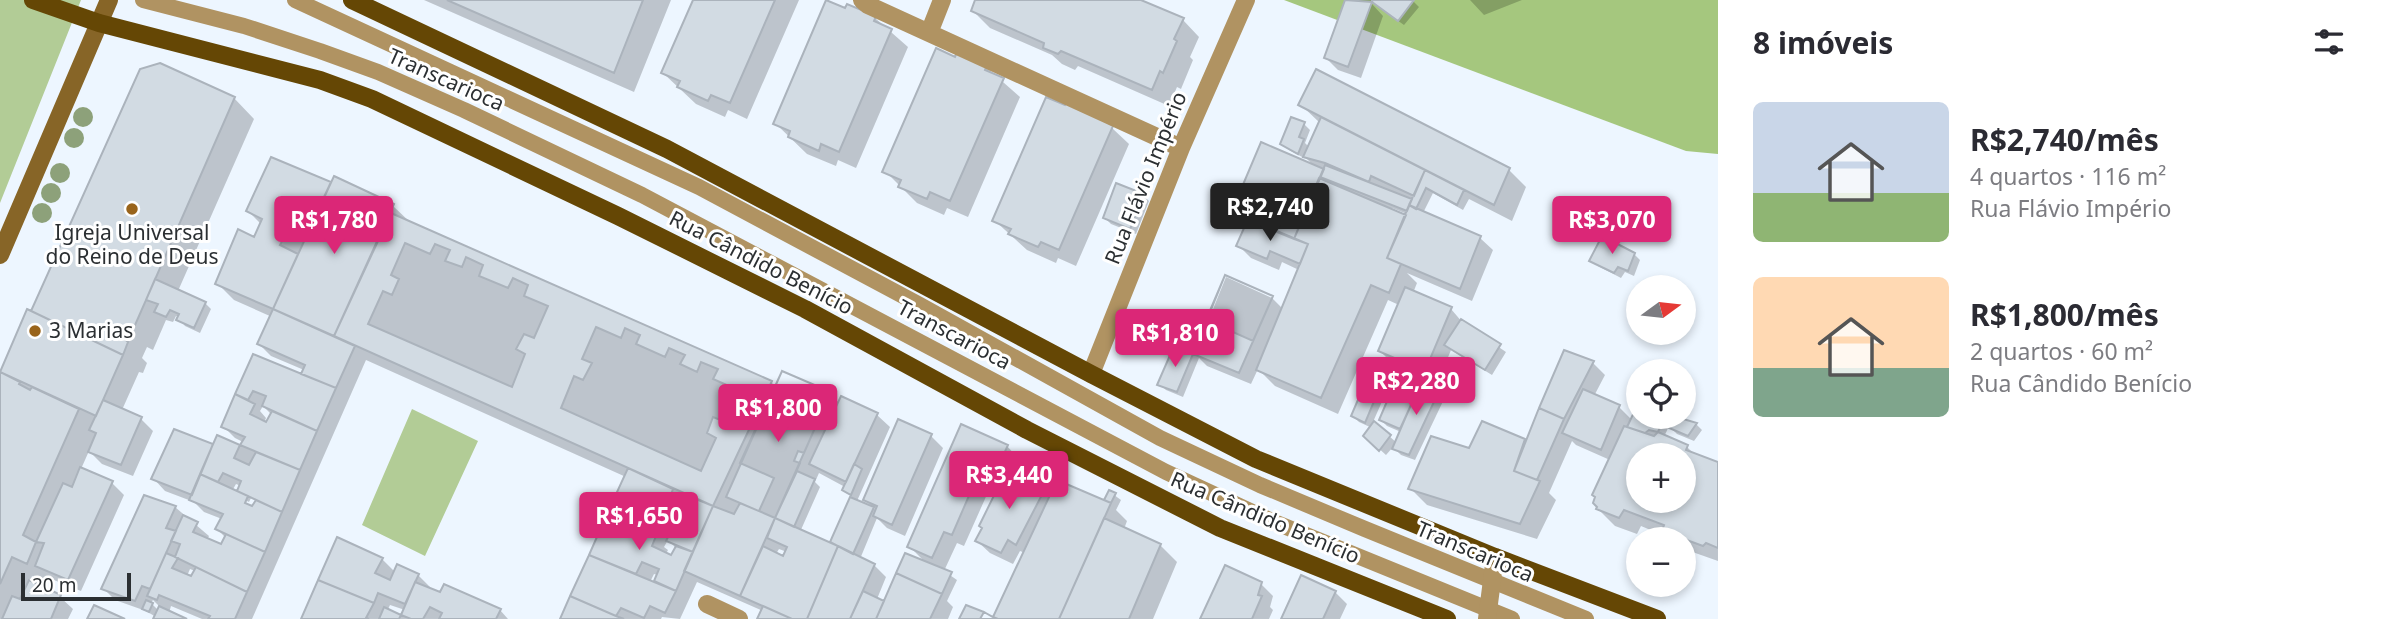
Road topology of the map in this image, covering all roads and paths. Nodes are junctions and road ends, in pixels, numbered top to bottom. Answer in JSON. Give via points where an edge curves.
{"nodes":[{"id":1,"x":33,"y":0,"type":"edge"},
{"id":2,"x":109,"y":0,"type":"edge"},
{"id":3,"x":143,"y":0,"type":"edge"},
{"id":4,"x":295,"y":0,"type":"edge"},
{"id":5,"x":352,"y":0,"type":"edge"},
{"id":6,"x":862,"y":0,"type":"edge"},
{"id":7,"x":942,"y":0,"type":"edge"},
{"id":8,"x":1246,"y":0,"type":"edge"},
{"id":9,"x":99,"y":23,"type":"junction"},
{"id":10,"x":929,"y":33,"type":"junction"},
{"id":11,"x":1181,"y":148,"type":"junction"},
{"id":12,"x":0,"y":254,"type":"edge"},
{"id":13,"x":1091,"y":374,"type":"junction"},
{"id":14,"x":1495,"y":557,"type":"junction"},
{"id":15,"x":1493,"y":583,"type":"junction"},
{"id":16,"x":707,"y":604,"type":"dead end"},
{"id":17,"x":1488,"y":614,"type":"edge"},
{"id":18,"x":739,"y":619,"type":"edge"},
{"id":19,"x":1447,"y":619,"type":"edge"},
{"id":20,"x":1512,"y":619,"type":"edge"},
{"id":21,"x":1586,"y":619,"type":"edge"},
{"id":22,"x":1657,"y":619,"type":"edge"}],
"edges":[{"from":1,"to":9,"type":"main road","name":"Rua Cândido Benício"},
{"from":2,"to":9,"type":"street"},
{"from":3,"to":17,"type":"lane","name":"Transcarioca","via":[[320,51],[464,110],[654,201],[1166,472]]},
{"from":4,"to":15,"type":"lane","name":"Transcarioca","via":[[699,187],[1160,438]]},
{"from":5,"to":13,"type":"main road","via":[[667,149]]},
{"from":6,"to":10,"type":"street"},
{"from":7,"to":10,"type":"street"},
{"from":8,"to":11,"type":"street","name":"Rua Flávio Império"},
{"from":9,"to":12,"type":"street"},
{"from":9,"to":19,"type":"main road","name":"Rua Cândido Benício","via":[[320,79],[372,100],[805,309],[1027,430],[1220,527]]},
{"from":10,"to":11,"type":"street"},
{"from":11,"to":13,"type":"street","name":"Rua Flávio Império"},
{"from":13,"to":14,"type":"main road","via":[[1256,459]]},
{"from":14,"to":15,"type":"street"},
{"from":14,"to":22,"type":"main road"},
{"from":15,"to":17,"type":"street"},
{"from":15,"to":21,"type":"lane","name":"Transcarioca"},
{"from":16,"to":18,"type":"street"},
{"from":17,"to":20,"type":"lane","name":"Transcarioca"}]}
